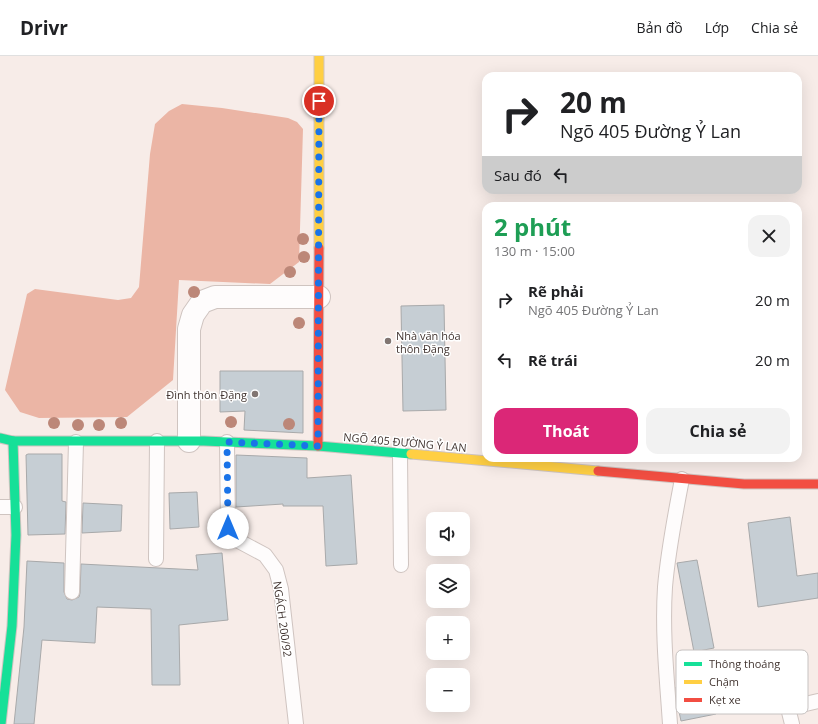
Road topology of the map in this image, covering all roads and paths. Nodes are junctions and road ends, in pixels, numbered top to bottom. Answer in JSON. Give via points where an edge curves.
{"nodes":[{"id":1,"x":319,"y":56,"type":"edge"},
{"id":2,"x":319,"y":297,"type":"junction"},
{"id":3,"x":0,"y":438,"type":"edge"},
{"id":4,"x":13,"y":441,"type":"junction"},
{"id":5,"x":157,"y":441,"type":"junction"},
{"id":6,"x":189,"y":441,"type":"junction"},
{"id":7,"x":76,"y":442,"type":"junction"},
{"id":8,"x":227,"y":442,"type":"junction"},
{"id":9,"x":318,"y":446,"type":"junction"},
{"id":10,"x":400,"y":454,"type":"junction"},
{"id":11,"x":482,"y":461,"type":"edge"},
{"id":12,"x":490,"y":462,"type":"edge"},
{"id":13,"x":682,"y":479,"type":"junction"},
{"id":14,"x":818,"y":484,"type":"edge"},
{"id":15,"x":0,"y":507,"type":"edge"},
{"id":16,"x":15,"y":507,"type":"junction"},
{"id":17,"x":156,"y":559,"type":"dead end"},
{"id":18,"x":401,"y":565,"type":"dead end"},
{"id":19,"x":72,"y":592,"type":"dead end"},
{"id":20,"x":5,"y":646,"type":"edge"},
{"id":21,"x":818,"y":701,"type":"edge"},
{"id":22,"x":808,"y":703,"type":"edge"},
{"id":23,"x":790,"y":714,"type":"edge"},
{"id":24,"x":1,"y":724,"type":"edge"},
{"id":25,"x":296,"y":724,"type":"edge"},
{"id":26,"x":670,"y":724,"type":"edge"},
{"id":27,"x":792,"y":724,"type":"edge"}],
"edges":[{"from":1,"to":2,"type":"street"},
{"from":2,"to":6,"type":"street","via":[[215,297],[202,302],[193,315],[189,330]]},
{"from":2,"to":9,"type":"street"},
{"from":3,"to":4,"type":"street","name":"NGÕ 405 ĐƯỜNG Ỷ LAN"},
{"from":4,"to":7,"type":"street","name":"NGÕ 405 ĐƯỜNG Ỷ LAN"},
{"from":4,"to":16,"type":"street"},
{"from":5,"to":6,"type":"street","name":"NGÕ 405 ĐƯỜNG Ỷ LAN"},
{"from":5,"to":7,"type":"street","name":"NGÕ 405 ĐƯỜNG Ỷ LAN"},
{"from":5,"to":17,"type":"lane"},
{"from":6,"to":8,"type":"street","name":"NGÕ 405 ĐƯỜNG Ỷ LAN"},
{"from":7,"to":19,"type":"lane"},
{"from":8,"to":9,"type":"street","name":"NGÕ 405 ĐƯỜNG Ỷ LAN"},
{"from":8,"to":25,"type":"lane","name":"NGÁCH 200/92","via":[[228,528],[235,539],[265,555],[276,570],[281,590]]},
{"from":9,"to":10,"type":"street","name":"NGÕ 405 ĐƯỜNG Ỷ LAN"},
{"from":10,"to":11,"type":"street","name":"NGÕ 405 ĐƯỜNG Ỷ LAN"},
{"from":10,"to":18,"type":"lane"},
{"from":12,"to":13,"type":"street","name":"NGÕ 405 ĐƯỜNG Ỷ LAN"},
{"from":13,"to":14,"type":"street","name":"NGÕ 405 ĐƯỜNG Ỷ LAN","via":[[744,484]]},
{"from":13,"to":26,"type":"lane","via":[[665,588],[666,673]]},
{"from":15,"to":16,"type":"lane"},
{"from":16,"to":20,"type":"street","via":[[12,626]]},
{"from":20,"to":24,"type":"street"},
{"from":21,"to":22,"type":"lane"},
{"from":23,"to":27,"type":"lane"}]}
